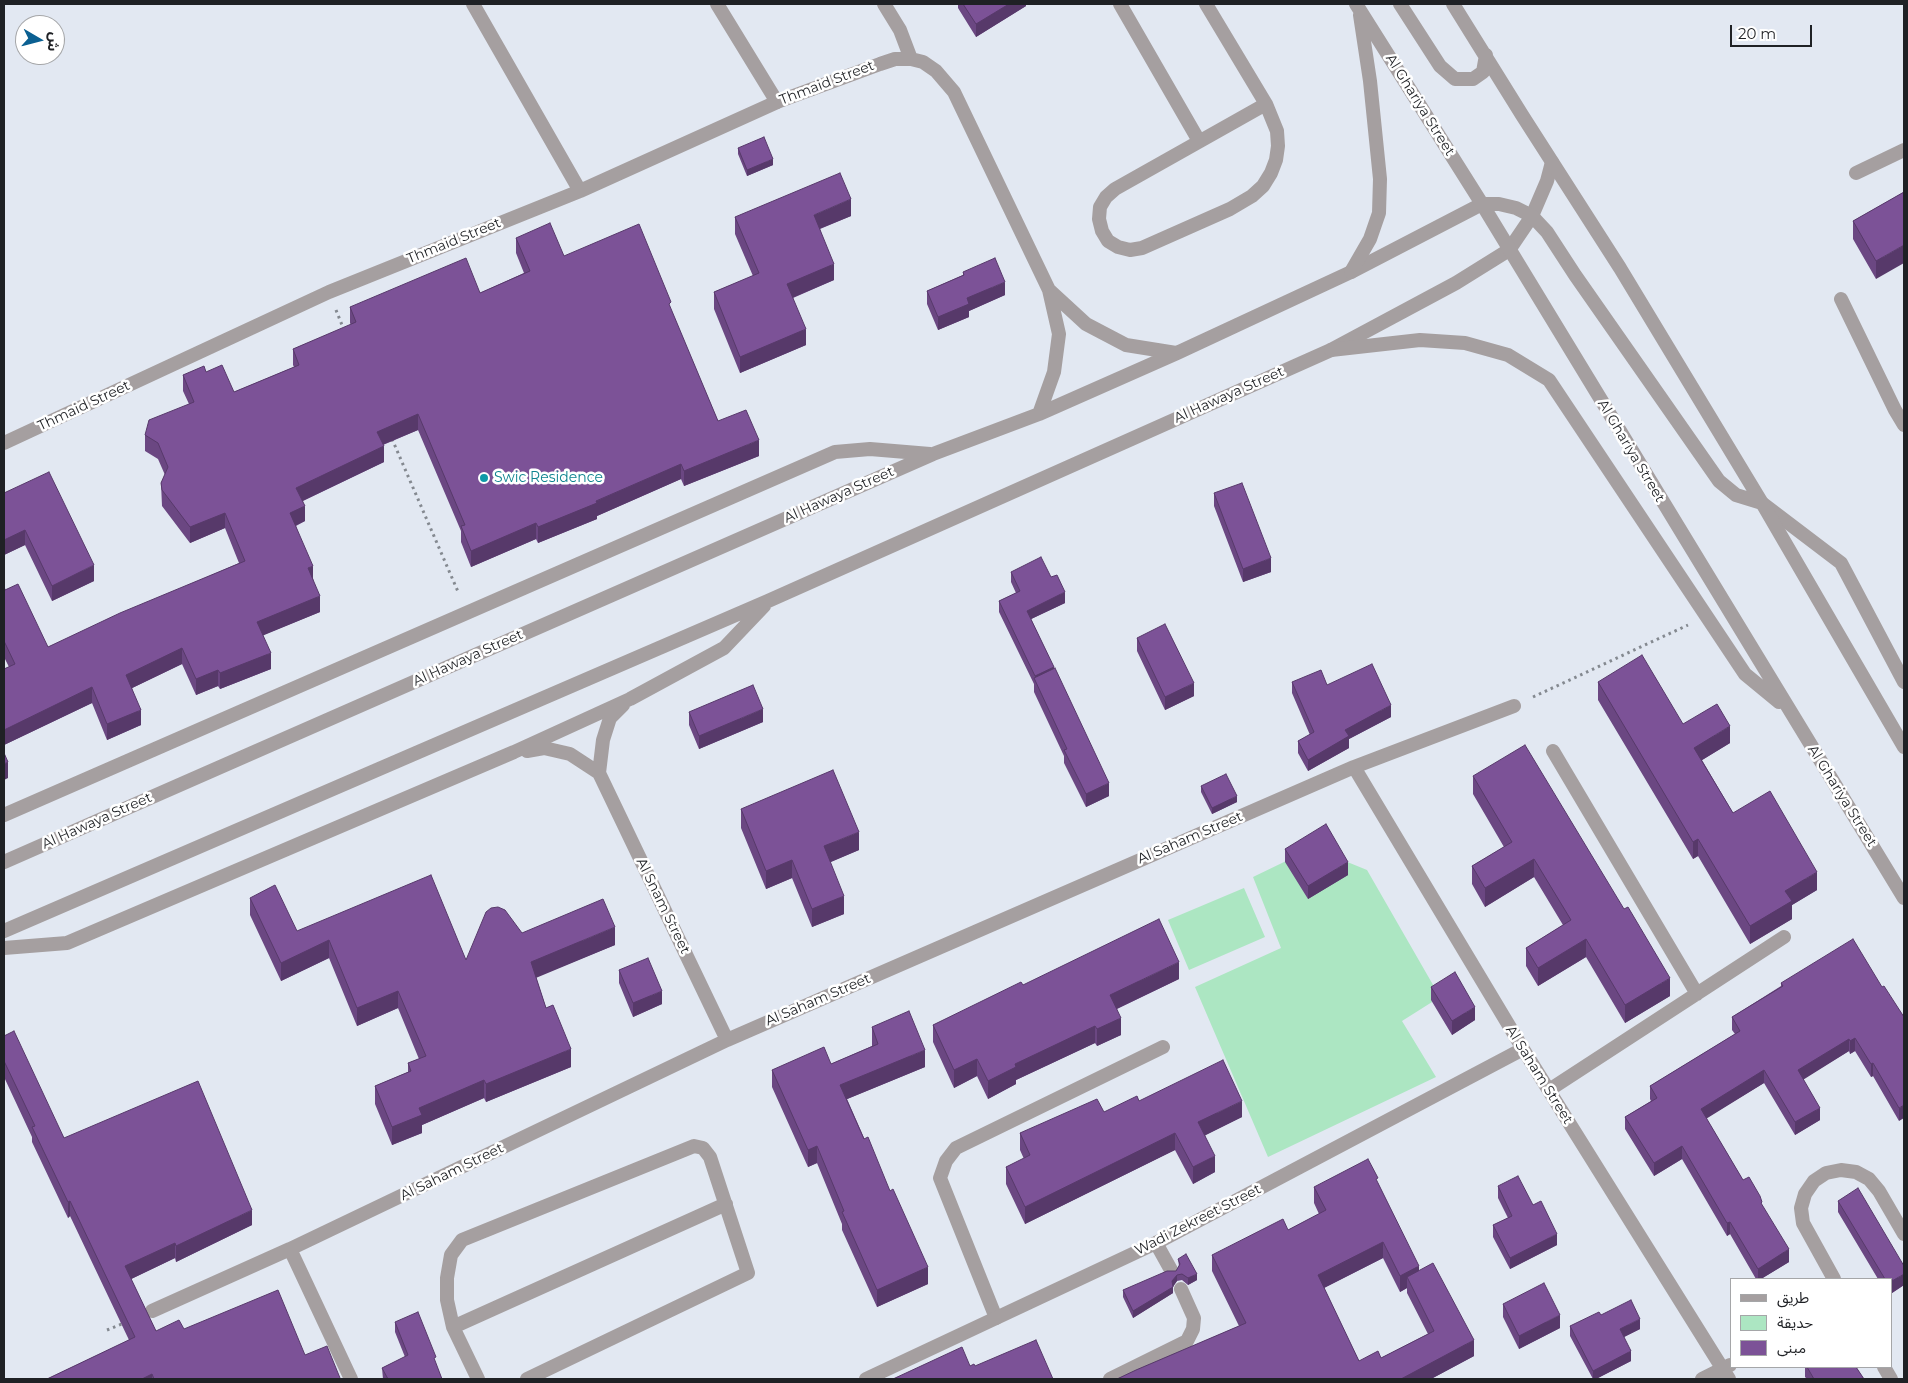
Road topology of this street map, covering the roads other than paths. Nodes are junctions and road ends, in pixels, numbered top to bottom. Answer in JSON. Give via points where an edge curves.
{"nodes":[{"id":1,"x":473,"y":4,"type":"edge"},
{"id":2,"x":717,"y":4,"type":"edge"},
{"id":3,"x":884,"y":4,"type":"edge"},
{"id":4,"x":1120,"y":4,"type":"edge"},
{"id":5,"x":1206,"y":4,"type":"edge"},
{"id":6,"x":1400,"y":4,"type":"edge"},
{"id":7,"x":1453,"y":4,"type":"edge"},
{"id":8,"x":1357,"y":6,"type":"edge"},
{"id":9,"x":1486,"y":55,"type":"junction"},
{"id":10,"x":911,"y":59,"type":"junction"},
{"id":11,"x":777,"y":102,"type":"junction"},
{"id":12,"x":1266,"y":104,"type":"junction"},
{"id":13,"x":1199,"y":141,"type":"junction"},
{"id":14,"x":1904,"y":150,"type":"edge"},
{"id":15,"x":1552,"y":162,"type":"junction"},
{"id":16,"x":1856,"y":172,"type":"dead end"},
{"id":17,"x":580,"y":191,"type":"junction"},
{"id":18,"x":1482,"y":204,"type":"junction"},
{"id":19,"x":1532,"y":216,"type":"junction"},
{"id":20,"x":1509,"y":250,"type":"junction"},
{"id":21,"x":1351,"y":272,"type":"junction"},
{"id":22,"x":1049,"y":290,"type":"junction"},
{"id":23,"x":1841,"y":299,"type":"dead end"},
{"id":24,"x":1331,"y":350,"type":"junction"},
{"id":25,"x":1177,"y":353,"type":"junction"},
{"id":26,"x":1039,"y":414,"type":"junction"},
{"id":27,"x":1904,"y":425,"type":"edge"},
{"id":28,"x":4,"y":443,"type":"edge"},
{"id":29,"x":933,"y":454,"type":"junction"},
{"id":30,"x":1762,"y":503,"type":"junction"},
{"id":31,"x":768,"y":602,"type":"junction"},
{"id":32,"x":1904,"y":682,"type":"edge"},
{"id":33,"x":630,"y":699,"type":"junction"},
{"id":34,"x":1514,"y":706,"type":"road end"},
{"id":35,"x":1789,"y":711,"type":"junction"},
{"id":36,"x":1904,"y":747,"type":"edge"},
{"id":37,"x":1553,"y":751,"type":"dead end"},
{"id":38,"x":514,"y":752,"type":"junction"},
{"id":39,"x":1354,"y":767,"type":"junction"},
{"id":40,"x":599,"y":773,"type":"junction"},
{"id":41,"x":4,"y":815,"type":"edge"},
{"id":42,"x":4,"y":862,"type":"edge"},
{"id":43,"x":1904,"y":898,"type":"edge"},
{"id":44,"x":4,"y":931,"type":"edge"},
{"id":45,"x":1784,"y":937,"type":"dead end"},
{"id":46,"x":4,"y":948,"type":"edge"},
{"id":47,"x":1697,"y":994,"type":"junction"},
{"id":48,"x":727,"y":1040,"type":"junction"},
{"id":49,"x":1162,"y":1047,"type":"dead end"},
{"id":50,"x":1523,"y":1049,"type":"junction"},
{"id":51,"x":1549,"y":1090,"type":"junction"},
{"id":52,"x":726,"y":1204,"type":"junction"},
{"id":53,"x":1904,"y":1234,"type":"edge"},
{"id":54,"x":1156,"y":1243,"type":"junction"},
{"id":55,"x":290,"y":1249,"type":"junction"},
{"id":56,"x":1171,"y":1270,"type":"edge"},
{"id":57,"x":1833,"y":1278,"type":"edge"},
{"id":58,"x":1181,"y":1289,"type":"dead end"},
{"id":59,"x":152,"y":1311,"type":"road end"},
{"id":60,"x":996,"y":1318,"type":"junction"},
{"id":61,"x":453,"y":1327,"type":"junction"},
{"id":62,"x":1885,"y":1368,"type":"edge"},
{"id":63,"x":1728,"y":1371,"type":"edge"},
{"id":64,"x":351,"y":1379,"type":"edge"},
{"id":65,"x":478,"y":1379,"type":"edge"},
{"id":66,"x":527,"y":1379,"type":"edge"},
{"id":67,"x":866,"y":1379,"type":"edge"},
{"id":68,"x":1110,"y":1379,"type":"edge"},
{"id":69,"x":1702,"y":1379,"type":"edge"},
{"id":70,"x":1891,"y":1379,"type":"edge"}],
"edges":[{"from":1,"to":17,"type":"street"},
{"from":2,"to":11,"type":"street"},
{"from":3,"to":10,"type":"street","via":[[900,30]]},
{"from":4,"to":13,"type":"street"},
{"from":5,"to":12,"type":"street"},
{"from":6,"to":9,"type":"street","via":[[1440,66],[1455,80],[1473,79],[1483,72]]},
{"from":7,"to":9,"type":"street"},
{"from":8,"to":18,"type":"street","name":"Al Ghariya Street"},
{"from":8,"to":21,"type":"street","via":[[1370,81],[1380,179],[1378,214],[1370,239]]},
{"from":9,"to":15,"type":"street"},
{"from":10,"to":11,"type":"street","name":"Thmaid Street","via":[[880,64]]},
{"from":10,"to":22,"type":"street","via":[[936,71],[954,92]]},
{"from":11,"to":17,"type":"street","name":"Thmaid Street"},
{"from":12,"to":13,"type":"street"},
{"from":12,"to":13,"type":"street","via":[[1277,131],[1276,160],[1271,174],[1252,196],[1142,248],[1118,248],[1108,240],[1099,219],[1100,207],[1106,197]]},
{"from":14,"to":16,"type":"street"},
{"from":15,"to":19,"type":"street","name":"Al Hawaya Street"},
{"from":15,"to":30,"type":"street"},
{"from":17,"to":28,"type":"street","name":"Thmaid Street","via":[[329,292]]},
{"from":18,"to":19,"type":"street","via":[[1516,208]]},
{"from":18,"to":20,"type":"street","name":"Al Ghariya Street"},
{"from":18,"to":21,"type":"street","name":"Al Hawaya Street"},
{"from":19,"to":20,"type":"street","name":"Al Hawaya Street"},
{"from":19,"to":30,"type":"street","via":[[1547,232],[1719,481],[1736,495]]},
{"from":20,"to":24,"type":"street","name":"Al Hawaya Street","via":[[1456,283]]},
{"from":20,"to":35,"type":"street","name":"Al Ghariya Street"},
{"from":21,"to":25,"type":"street","name":"Al Hawaya Street"},
{"from":22,"to":25,"type":"street","via":[[1086,324],[1126,345]]},
{"from":22,"to":26,"type":"street","via":[[1059,334],[1054,372]]},
{"from":23,"to":27,"type":"street"},
{"from":24,"to":31,"type":"street","name":"Al Hawaya Street"},
{"from":24,"to":35,"type":"street","via":[[1420,340],[1465,343],[1508,355],[1549,380],[1745,674]]},
{"from":25,"to":26,"type":"street","name":"Al Hawaya Street"},
{"from":26,"to":29,"type":"street","name":"Al Hawaya Street"},
{"from":29,"to":41,"type":"street","name":"Al Hawaya Street","via":[[870,448],[835,452]]},
{"from":29,"to":42,"type":"street","name":"Al Hawaya Street"},
{"from":30,"to":32,"type":"street","via":[[1841,563]]},
{"from":30,"to":36,"type":"street"},
{"from":31,"to":33,"type":"street","name":"Al Hawaya Street","via":[[724,648]]},
{"from":31,"to":44,"type":"street","name":"Al Hawaya Street"},
{"from":33,"to":38,"type":"street","name":"Al Hawaya Street"},
{"from":33,"to":40,"type":"street","via":[[610,718],[603,740]]},
{"from":34,"to":39,"type":"street","name":"Al Saham Street"},
{"from":35,"to":43,"type":"street","name":"Al Ghariya Street"},
{"from":37,"to":47,"type":"street"},
{"from":38,"to":40,"type":"street","via":[[544,748],[570,754]]},
{"from":38,"to":46,"type":"street","name":"Al Hawaya Street","via":[[67,943]]},
{"from":39,"to":48,"type":"street","name":"Al Saham Street"},
{"from":39,"to":50,"type":"street","name":"Al Saham Street"},
{"from":40,"to":48,"type":"street","name":"Al Snam Street"},
{"from":45,"to":47,"type":"street"},
{"from":47,"to":51,"type":"street"},
{"from":48,"to":55,"type":"street","name":"Al Saham Street"},
{"from":49,"to":60,"type":"street","via":[[956,1148],[946,1162],[940,1178]]},
{"from":50,"to":51,"type":"street","name":"Al Saham Street"},
{"from":50,"to":54,"type":"street","name":"Wadi Zekreet Street"},
{"from":51,"to":63,"type":"street","name":"Al Saham Street"},
{"from":52,"to":61,"type":"street"},
{"from":52,"to":61,"type":"street","via":[[710,1157],[703,1148],[694,1146],[462,1240],[451,1255],[446,1278]]},
{"from":52,"to":66,"type":"street","via":[[748,1274]]},
{"from":53,"to":57,"type":"street","via":[[1869,1179],[1856,1172],[1826,1173],[1814,1181],[1805,1194],[1803,1223]]},
{"from":54,"to":56,"type":"street"},
{"from":54,"to":60,"type":"street","name":"Wadi Zekreet Street"},
{"from":55,"to":59,"type":"street","name":"Al Saham Street"},
{"from":55,"to":64,"type":"street"},
{"from":58,"to":68,"type":"street","via":[[1194,1318],[1187,1341]]},
{"from":60,"to":67,"type":"street","name":"Wadi Zekreet Street"},
{"from":61,"to":65,"type":"street"},
{"from":62,"to":70,"type":"street"},
{"from":63,"to":69,"type":"street"}]}
